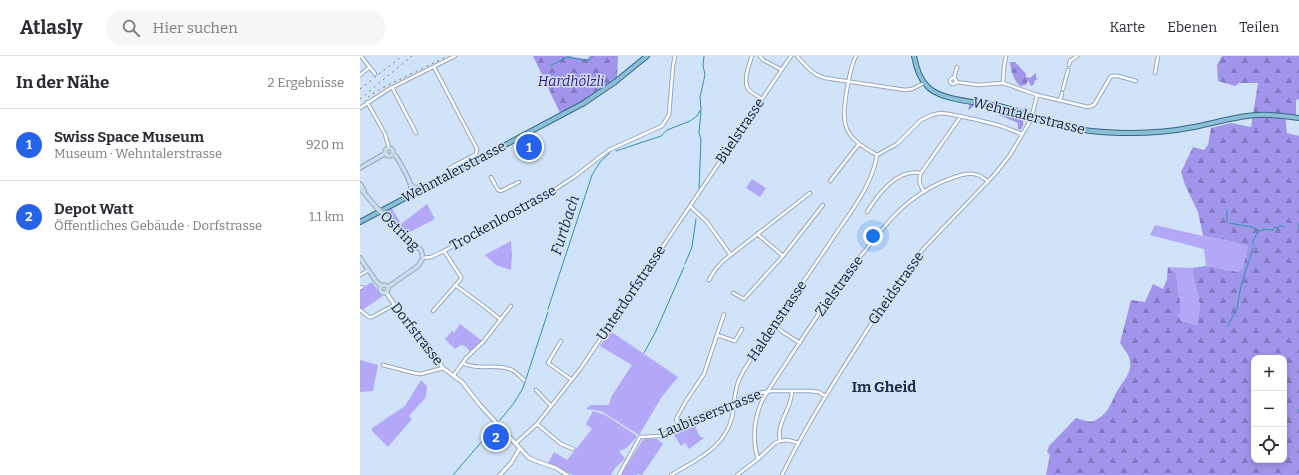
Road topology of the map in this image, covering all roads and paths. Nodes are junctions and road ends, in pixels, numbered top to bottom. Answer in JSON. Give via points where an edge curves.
{"nodes":[{"id":1,"x":361,"y":56,"type":"edge"},
{"id":2,"x":455,"y":56,"type":"edge"},
{"id":3,"x":646,"y":56,"type":"edge"},
{"id":4,"x":675,"y":56,"type":"edge"},
{"id":5,"x":752,"y":56,"type":"edge"},
{"id":6,"x":760,"y":56,"type":"edge"},
{"id":7,"x":791,"y":56,"type":"edge"},
{"id":8,"x":797,"y":56,"type":"edge"},
{"id":9,"x":856,"y":56,"type":"edge"},
{"id":10,"x":914,"y":56,"type":"edge"},
{"id":11,"x":1006,"y":56,"type":"edge"},
{"id":12,"x":1077,"y":56,"type":"edge"},
{"id":13,"x":1158,"y":56,"type":"edge"},
{"id":14,"x":1070,"y":65,"type":"dead end"},
{"id":15,"x":370,"y":67,"type":"junction"},
{"id":16,"x":434,"y":67,"type":"junction"},
{"id":17,"x":957,"y":67,"type":"dead end"},
{"id":18,"x":782,"y":70,"type":"junction"},
{"id":19,"x":1068,"y":70,"type":"dead end"},
{"id":20,"x":1155,"y":72,"type":"dead end"},
{"id":21,"x":375,"y":74,"type":"dead end"},
{"id":22,"x":360,"y":75,"type":"edge"},
{"id":23,"x":954,"y":78,"type":"junction"},
{"id":24,"x":1136,"y":81,"type":"dead end"},
{"id":25,"x":848,"y":82,"type":"junction"},
{"id":26,"x":956,"y":82,"type":"junction"},
{"id":27,"x":924,"y":83,"type":"junction"},
{"id":28,"x":1003,"y":83,"type":"junction"},
{"id":29,"x":392,"y":87,"type":"junction"},
{"id":30,"x":1063,"y":88,"type":"dead end"},
{"id":31,"x":1062,"y":93,"type":"dead end"},
{"id":32,"x":1037,"y":95,"type":"junction"},
{"id":33,"x":762,"y":98,"type":"junction"},
{"id":34,"x":1060,"y":100,"type":"junction"},
{"id":35,"x":367,"y":102,"type":"junction"},
{"id":36,"x":360,"y":108,"type":"edge"},
{"id":37,"x":961,"y":116,"type":"junction"},
{"id":38,"x":1032,"y":116,"type":"junction"},
{"id":39,"x":1299,"y":118,"type":"edge"},
{"id":40,"x":416,"y":133,"type":"dead end"},
{"id":41,"x":1022,"y":134,"type":"junction"},
{"id":42,"x":859,"y":144,"type":"junction"},
{"id":43,"x":389,"y":148,"type":"junction"},
{"id":44,"x":386,"y":153,"type":"junction"},
{"id":45,"x":393,"y":154,"type":"junction"},
{"id":46,"x":877,"y":155,"type":"junction"},
{"id":47,"x":361,"y":169,"type":"edge"},
{"id":48,"x":448,"y":169,"type":"dead end"},
{"id":49,"x":921,"y":173,"type":"junction"},
{"id":50,"x":491,"y":177,"type":"dead end"},
{"id":51,"x":830,"y":181,"type":"dead end"},
{"id":52,"x":519,"y":182,"type":"dead end"},
{"id":53,"x":988,"y":182,"type":"junction"},
{"id":54,"x":360,"y":184,"type":"edge"},
{"id":55,"x":411,"y":185,"type":"junction"},
{"id":56,"x":360,"y":188,"type":"edge"},
{"id":57,"x":424,"y":188,"type":"junction"},
{"id":58,"x":924,"y":192,"type":"junction"},
{"id":59,"x":810,"y":193,"type":"dead end"},
{"id":60,"x":410,"y":195,"type":"junction"},
{"id":61,"x":367,"y":196,"type":"junction"},
{"id":62,"x":823,"y":205,"type":"dead end"},
{"id":63,"x":690,"y":206,"type":"junction"},
{"id":64,"x":867,"y":212,"type":"dead end"},
{"id":65,"x":360,"y":222,"type":"edge"},
{"id":66,"x":757,"y":234,"type":"junction"},
{"id":67,"x":444,"y":251,"type":"junction"},
{"id":68,"x":730,"y":254,"type":"junction"},
{"id":69,"x":783,"y":256,"type":"junction"},
{"id":70,"x":360,"y":258,"type":"edge"},
{"id":71,"x":423,"y":258,"type":"junction"},
{"id":72,"x":369,"y":270,"type":"junction"},
{"id":73,"x":360,"y":275,"type":"edge"},
{"id":74,"x":709,"y":280,"type":"dead end"},
{"id":75,"x":455,"y":285,"type":"junction"},
{"id":76,"x":381,"y":286,"type":"junction"},
{"id":77,"x":388,"y":287,"type":"junction"},
{"id":78,"x":386,"y":292,"type":"junction"},
{"id":79,"x":733,"y":293,"type":"dead end"},
{"id":80,"x":394,"y":305,"type":"junction"},
{"id":81,"x":511,"y":306,"type":"dead end"},
{"id":82,"x":360,"y":310,"type":"edge"},
{"id":83,"x":434,"y":311,"type":"dead end"},
{"id":84,"x":724,"y":314,"type":"dead end"},
{"id":85,"x":501,"y":320,"type":"junction"},
{"id":86,"x":774,"y":325,"type":"junction"},
{"id":87,"x":742,"y":329,"type":"dead end"},
{"id":88,"x":717,"y":335,"type":"junction"},
{"id":89,"x":561,"y":342,"type":"dead end"},
{"id":90,"x":800,"y":343,"type":"junction"},
{"id":91,"x":462,"y":364,"type":"junction"},
{"id":92,"x":383,"y":365,"type":"dead end"},
{"id":93,"x":443,"y":368,"type":"junction"},
{"id":94,"x":454,"y":375,"type":"junction"},
{"id":95,"x":524,"y":380,"type":"dead end"},
{"id":96,"x":572,"y":380,"type":"junction"},
{"id":97,"x":536,"y":390,"type":"dead end"},
{"id":98,"x":792,"y":391,"type":"junction"},
{"id":99,"x":768,"y":392,"type":"junction"},
{"id":100,"x":826,"y":396,"type":"junction"},
{"id":101,"x":734,"y":402,"type":"junction"},
{"id":102,"x":551,"y":406,"type":"junction"},
{"id":103,"x":537,"y":424,"type":"junction"},
{"id":104,"x":678,"y":425,"type":"junction"},
{"id":105,"x":780,"y":441,"type":"junction"},
{"id":106,"x":516,"y":443,"type":"junction"},
{"id":107,"x":799,"y":443,"type":"junction"},
{"id":108,"x":520,"y":448,"type":"junction"},
{"id":109,"x":573,"y":449,"type":"dead end"},
{"id":110,"x":758,"y":459,"type":"junction"},
{"id":111,"x":500,"y":475,"type":"edge"},
{"id":112,"x":567,"y":475,"type":"edge"},
{"id":113,"x":619,"y":475,"type":"edge"},
{"id":114,"x":671,"y":475,"type":"edge"},
{"id":115,"x":737,"y":475,"type":"edge"},
{"id":116,"x":782,"y":475,"type":"edge"}],
"edges":[{"from":1,"to":15,"type":"street"},
{"from":2,"to":16,"type":"street"},
{"from":3,"to":57,"type":"main road","name":"Wehntalerstrasse","via":[[584,103]]},
{"from":4,"to":67,"type":"street","name":"Trockenloostrasse","via":[[669,115],[662,126],[610,150],[542,198]]},
{"from":5,"to":33,"type":"street","via":[[747,68],[748,88]]},
{"from":6,"to":18,"type":"street"},
{"from":7,"to":18,"type":"street","name":"Büelstrasse"},
{"from":8,"to":25,"type":"street","via":[[820,77]]},
{"from":9,"to":25,"type":"street"},
{"from":10,"to":27,"type":"main road"},
{"from":11,"to":28,"type":"street"},
{"from":12,"to":14,"type":"street","via":[[1070,61]]},
{"from":13,"to":20,"type":"street"},
{"from":15,"to":21,"type":"street"},
{"from":15,"to":22,"type":"street"},
{"from":16,"to":29,"type":"street"},
{"from":16,"to":48,"type":"street","via":[[477,149],[476,154]]},
{"from":17,"to":23,"type":"street"},
{"from":18,"to":33,"type":"street","name":"Büelstrasse"},
{"from":19,"to":30,"type":"street"},
{"from":23,"to":26,"type":"street"},
{"from":23,"to":26,"type":"street","via":[[951,82]]},
{"from":24,"to":34,"type":"street","via":[[1111,76],[1091,107]]},
{"from":25,"to":27,"type":"street","via":[[908,90]]},
{"from":25,"to":42,"type":"street","via":[[844,119],[847,129]]},
{"from":26,"to":28,"type":"street","via":[[978,85]]},
{"from":27,"to":38,"type":"main road","name":"Wehntalerstrasse","via":[[943,96],[1005,107]]},
{"from":28,"to":32,"type":"street"},
{"from":29,"to":35,"type":"street"},
{"from":29,"to":40,"type":"street"},
{"from":31,"to":34,"type":"street"},
{"from":32,"to":34,"type":"street"},
{"from":32,"to":38,"type":"street","name":"Gheidstrasse"},
{"from":33,"to":63,"type":"street","name":"Büelstrasse"},
{"from":35,"to":36,"type":"street"},
{"from":35,"to":43,"type":"street","via":[[385,134]]},
{"from":37,"to":41,"type":"street"},
{"from":37,"to":46,"type":"street","via":[[940,113],[926,117],[897,144]]},
{"from":37,"to":49,"type":"street"},
{"from":38,"to":39,"type":"main road","name":"Wehntalerstrasse","via":[[1092,132],[1130,133],[1181,130],[1251,116]]},
{"from":38,"to":41,"type":"street","name":"Gheidstrasse"},
{"from":41,"to":53,"type":"street","name":"Gheidstrasse","via":[[1010,155]]},
{"from":42,"to":46,"type":"street"},
{"from":42,"to":51,"type":"street"},
{"from":43,"to":44,"type":"main road","via":[[386,149]]},
{"from":43,"to":45,"type":"main road","via":[[393,149]]},
{"from":44,"to":45,"type":"main road"},
{"from":44,"to":47,"type":"main road"},
{"from":45,"to":55,"type":"main road"},
{"from":46,"to":86,"type":"street","name":"Haldenstrasse","via":[[873,174],[864,190]]},
{"from":49,"to":58,"type":"street","via":[[919,180]]},
{"from":49,"to":64,"type":"street","via":[[906,174],[896,179]]},
{"from":50,"to":52,"type":"street","via":[[498,190],[502,191]]},
{"from":53,"to":58,"type":"street","name":"Zielstrasse","via":[[979,175],[965,174],[944,181]]},
{"from":53,"to":100,"type":"street","name":"Gheidstrasse","via":[[916,258]]},
{"from":54,"to":61,"type":"main road"},
{"from":55,"to":57,"type":"main road"},
{"from":55,"to":60,"type":"main road"},
{"from":56,"to":61,"type":"main road","name":"Ostring"},
{"from":57,"to":60,"type":"main road","name":"Wehntalerstrasse"},
{"from":58,"to":90,"type":"street","name":"Zielstrasse","via":[[909,202],[880,232],[841,282]]},
{"from":59,"to":66,"type":"street"},
{"from":60,"to":65,"type":"main road","name":"Wehntalerstrasse"},
{"from":61,"to":71,"type":"main road","name":"Ostring","bridge":true,"via":[[397,230],[421,250]]},
{"from":62,"to":69,"type":"street"},
{"from":63,"to":68,"type":"street","via":[[706,222]]},
{"from":63,"to":96,"type":"street","name":"Unterdorfstrasse"},
{"from":66,"to":68,"type":"street"},
{"from":66,"to":69,"type":"street"},
{"from":67,"to":71,"type":"street","name":"Trockenloostrasse"},
{"from":67,"to":75,"type":"street","via":[[460,275]]},
{"from":68,"to":74,"type":"street"},
{"from":69,"to":79,"type":"street","via":[[744,299]]},
{"from":70,"to":72,"type":"main road"},
{"from":71,"to":77,"type":"main road","name":"Ostring","via":[[418,266]]},
{"from":72,"to":73,"type":"street"},
{"from":72,"to":76,"type":"main road"},
{"from":75,"to":83,"type":"street"},
{"from":75,"to":85,"type":"street"},
{"from":76,"to":77,"type":"main road"},
{"from":76,"to":78,"type":"main road","via":[[381,291]]},
{"from":77,"to":78,"type":"main road"},
{"from":78,"to":80,"type":"street","name":"Dorfstrasse"},
{"from":80,"to":82,"type":"street","via":[[372,317]]},
{"from":80,"to":93,"type":"street","name":"Dorfstrasse","via":[[428,345]]},
{"from":81,"to":85,"type":"street"},
{"from":84,"to":88,"type":"street"},
{"from":85,"to":91,"type":"street"},
{"from":86,"to":90,"type":"street"},
{"from":86,"to":101,"type":"street","name":"Haldenstrasse","via":[[744,370],[736,388]]},
{"from":87,"to":88,"type":"street","via":[[733,341]]},
{"from":88,"to":104,"type":"street","via":[[704,374],[676,419]]},
{"from":89,"to":96,"type":"street","via":[[548,364]]},
{"from":90,"to":99,"type":"street","name":"Zielstrasse"},
{"from":91,"to":94,"type":"street"},
{"from":91,"to":95,"type":"street","via":[[478,368],[511,370]]},
{"from":92,"to":93,"type":"street","via":[[421,374]]},
{"from":93,"to":94,"type":"street","name":"Dorfstrasse"},
{"from":94,"to":106,"type":"street","name":"Dorfstrasse"},
{"from":96,"to":102,"type":"street","name":"Unterdorfstrasse"},
{"from":97,"to":102,"type":"street"},
{"from":98,"to":99,"type":"street","name":"Laubisserstrasse"},
{"from":98,"to":100,"type":"street","name":"Laubisserstrasse","via":[[815,391]]},
{"from":98,"to":105,"type":"street","via":[[791,402],[780,426]]},
{"from":99,"to":101,"type":"street","name":"Laubisserstrasse","via":[[753,394]]},
{"from":99,"to":110,"type":"street","name":"Zielstrasse","via":[[757,413],[754,429]]},
{"from":100,"to":107,"type":"street","name":"Gheidstrasse"},
{"from":101,"to":104,"type":"street","name":"Laubisserstrasse"},
{"from":101,"to":114,"type":"street","name":"Haldenstrasse","via":[[729,428],[721,441],[706,454]]},
{"from":102,"to":103,"type":"street","name":"Unterdorfstrasse"},
{"from":103,"to":106,"type":"street","name":"Unterdorfstrasse"},
{"from":103,"to":109,"type":"street","via":[[561,444]]},
{"from":104,"to":113,"type":"street","name":"Laubisserstrasse","via":[[661,436],[640,437]]},
{"from":105,"to":107,"type":"street"},
{"from":105,"to":110,"type":"street"},
{"from":106,"to":108,"type":"street","name":"Dorfstrasse"},
{"from":107,"to":116,"type":"street","name":"Gheidstrasse"},
{"from":108,"to":111,"type":"street"},
{"from":108,"to":112,"type":"street","name":"Dorfstrasse","via":[[529,458]]},
{"from":110,"to":115,"type":"street"}]}
